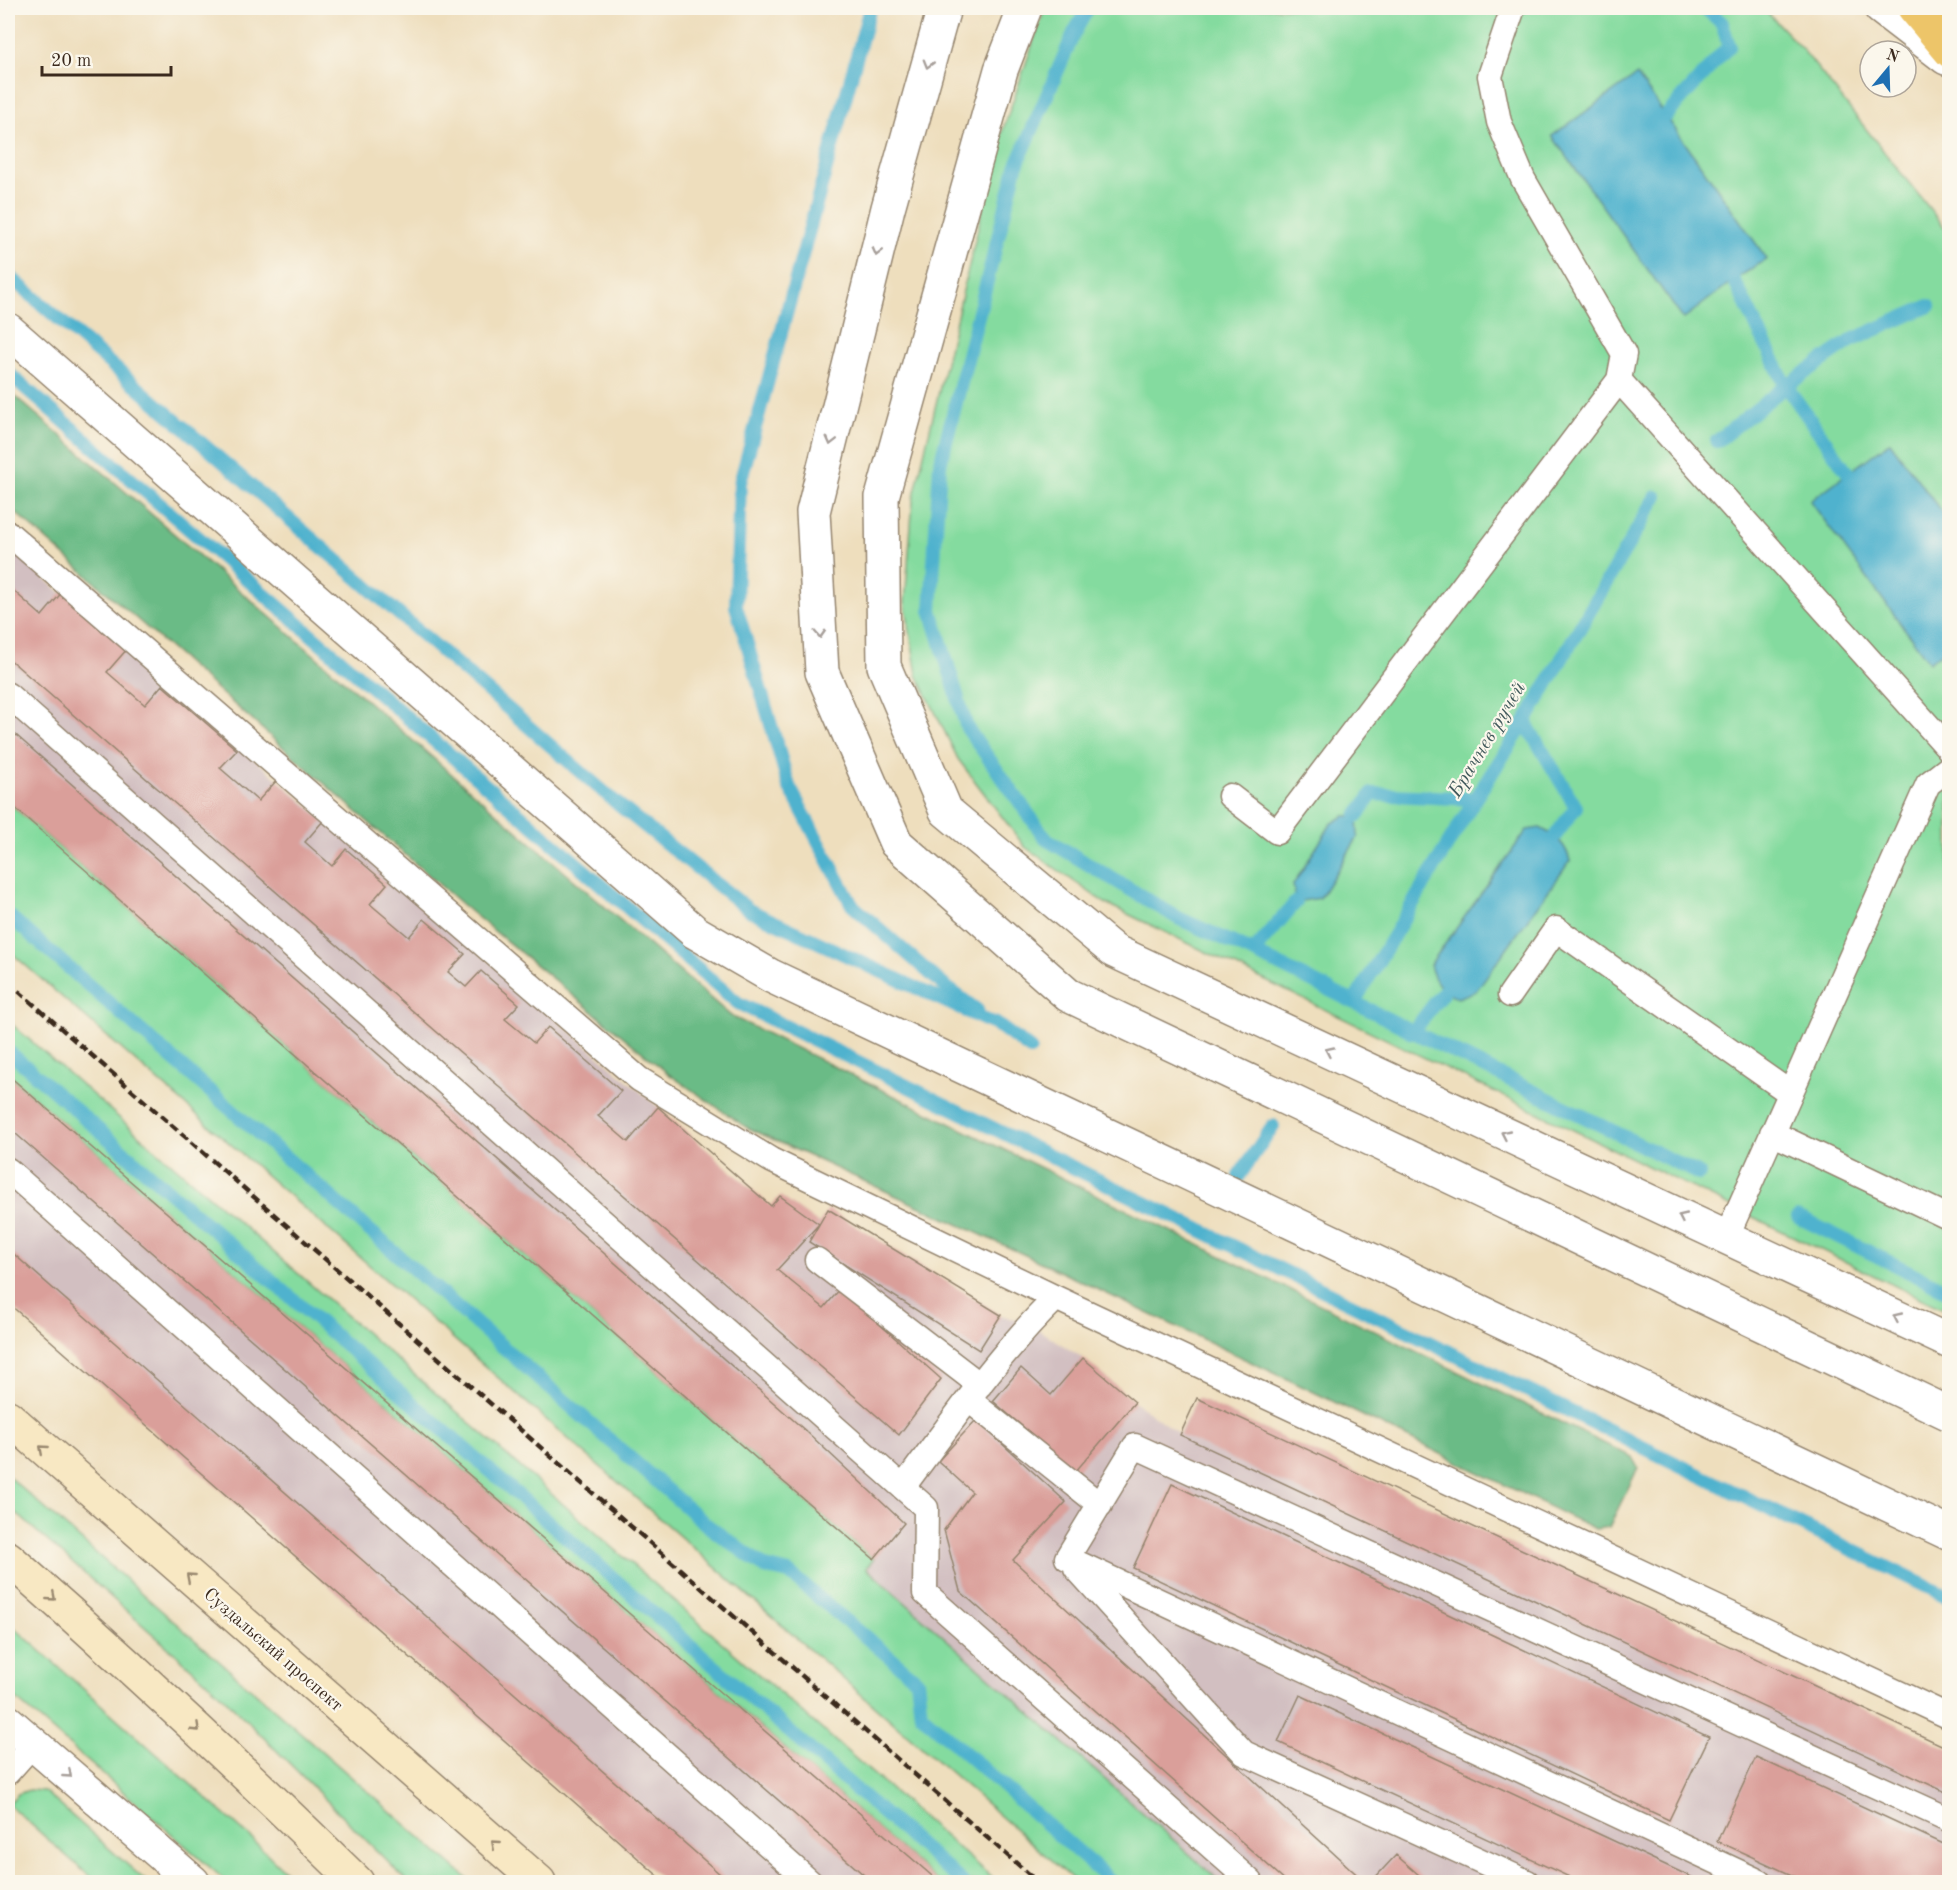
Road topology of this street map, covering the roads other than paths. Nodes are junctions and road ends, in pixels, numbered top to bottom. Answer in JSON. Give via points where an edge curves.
{"nodes":[{"id":1,"x":944,"y":8,"type":"edge"},
{"id":2,"x":1024,"y":8,"type":"edge"},
{"id":3,"x":1512,"y":8,"type":"edge"},
{"id":4,"x":1881,"y":8,"type":"edge"},
{"id":5,"x":1914,"y":8,"type":"edge"},
{"id":6,"x":1950,"y":51,"type":"edge"},
{"id":7,"x":1950,"y":60,"type":"edge"},
{"id":8,"x":8,"y":330,"type":"edge"},
{"id":9,"x":1619,"y":380,"type":"junction"},
{"id":10,"x":8,"y":533,"type":"edge"},
{"id":11,"x":8,"y":695,"type":"edge"},
{"id":12,"x":1950,"y":750,"type":"edge"},
{"id":13,"x":1950,"y":767,"type":"edge"},
{"id":14,"x":1230,"y":796,"type":"dead end"},
{"id":15,"x":1510,"y":995,"type":"dead end"},
{"id":16,"x":1791,"y":1093,"type":"junction"},
{"id":17,"x":1773,"y":1133,"type":"junction"},
{"id":18,"x":8,"y":1170,"type":"edge"},
{"id":19,"x":1950,"y":1218,"type":"edge"},
{"id":20,"x":1726,"y":1238,"type":"junction"},
{"id":21,"x":817,"y":1260,"type":"dead end"},
{"id":22,"x":1056,"y":1298,"type":"junction"},
{"id":23,"x":1950,"y":1342,"type":"edge"},
{"id":24,"x":974,"y":1392,"type":"junction"},
{"id":25,"x":1950,"y":1414,"type":"edge"},
{"id":26,"x":8,"y":1418,"type":"edge"},
{"id":27,"x":903,"y":1487,"type":"junction"},
{"id":28,"x":1100,"y":1505,"type":"junction"},
{"id":29,"x":1950,"y":1534,"type":"edge"},
{"id":30,"x":8,"y":1558,"type":"edge"},
{"id":31,"x":1067,"y":1558,"type":"junction"},
{"id":32,"x":1950,"y":1717,"type":"edge"},
{"id":33,"x":8,"y":1722,"type":"edge"},
{"id":34,"x":33,"y":1744,"type":"junction"},
{"id":35,"x":8,"y":1772,"type":"edge"},
{"id":36,"x":1950,"y":1821,"type":"edge"},
{"id":37,"x":1489,"y":1874,"type":"edge"},
{"id":38,"x":193,"y":1882,"type":"edge"},
{"id":39,"x":357,"y":1882,"type":"edge"},
{"id":40,"x":539,"y":1882,"type":"edge"},
{"id":41,"x":810,"y":1882,"type":"edge"},
{"id":42,"x":1251,"y":1882,"type":"edge"},
{"id":43,"x":1527,"y":1882,"type":"edge"},
{"id":44,"x":1760,"y":1882,"type":"edge"}],
"edges":[{"from":1,"to":25,"type":"street","one_way":true,"via":[[888,208],[813,512],[822,672],[896,843],[1068,995]]},
{"from":20,"to":2,"type":"street","one_way":true,"via":[[1114,951],[946,811],[884,666],[882,497],[1001,70]]},
{"from":3,"to":9,"type":"lane","via":[[1490,76],[1499,122],[1523,179],[1624,354]]},
{"from":4,"to":7,"type":"street"},
{"from":5,"to":6,"type":"highway"},
{"from":8,"to":29,"type":"street","via":[[695,932],[771,976]]},
{"from":9,"to":12,"type":"lane"},
{"from":9,"to":14,"type":"lane","via":[[1277,832]]},
{"from":10,"to":22,"type":"lane","via":[[639,1079],[771,1160]]},
{"from":11,"to":27,"type":"lane"},
{"from":13,"to":16,"type":"lane","via":[[1928,784]]},
{"from":15,"to":16,"type":"lane","via":[[1556,929]]},
{"from":16,"to":17,"type":"lane"},
{"from":17,"to":19,"type":"lane"},
{"from":17,"to":20,"type":"lane"},
{"from":18,"to":41,"type":"lane"},
{"from":23,"to":20,"type":"street","one_way":true},
{"from":21,"to":24,"type":"lane"},
{"from":22,"to":24,"type":"lane","via":[[1029,1324]]},
{"from":22,"to":32,"type":"lane"},
{"from":24,"to":27,"type":"lane"},
{"from":24,"to":28,"type":"lane"},
{"from":40,"to":26,"type":"main road","name":"Суздальский проспект","one_way":true},
{"from":27,"to":42,"type":"lane","via":[[926,1508],[925,1593]]},
{"from":28,"to":31,"type":"lane"},
{"from":28,"to":36,"type":"lane","via":[[1135,1446]]},
{"from":30,"to":39,"type":"main road","one_way":true,"via":[[99,1638]]},
{"from":31,"to":37,"type":"lane","via":[[1244,1753]]},
{"from":31,"to":44,"type":"lane"},
{"from":33,"to":34,"type":"street"},
{"from":34,"to":35,"type":"lane"},
{"from":34,"to":38,"type":"street","one_way":true},
{"from":37,"to":43,"type":"lane"}]}
